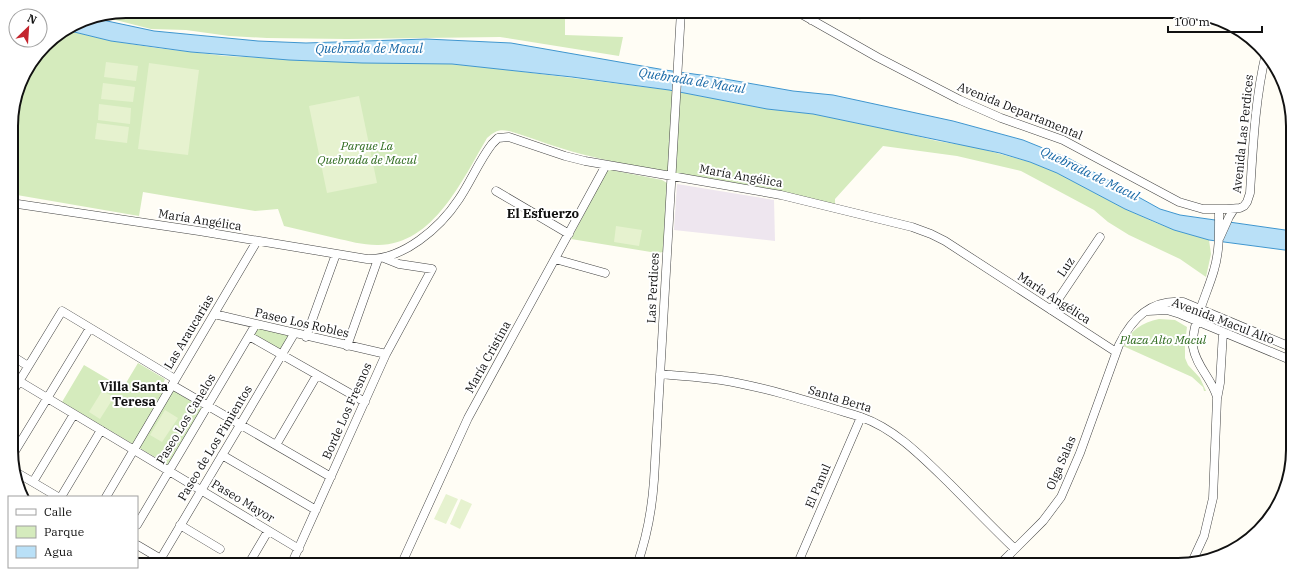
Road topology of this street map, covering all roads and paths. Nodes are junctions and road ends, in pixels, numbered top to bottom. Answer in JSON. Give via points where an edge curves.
{"nodes":[{"id":1,"x":681,"y":18,"type":"edge"},
{"id":2,"x":812,"y":18,"type":"edge"},
{"id":3,"x":1264,"y":61,"type":"edge"},
{"id":4,"x":606,"y":165,"type":"junction"},
{"id":5,"x":671,"y":176,"type":"junction"},
{"id":6,"x":496,"y":191,"type":"dead end"},
{"id":7,"x":18,"y":204,"type":"edge"},
{"id":8,"x":1219,"y":209,"type":"junction"},
{"id":9,"x":1234,"y":209,"type":"junction"},
{"id":10,"x":1223,"y":220,"type":"junction"},
{"id":11,"x":569,"y":234,"type":"junction"},
{"id":12,"x":1100,"y":237,"type":"dead end"},
{"id":13,"x":257,"y":240,"type":"junction"},
{"id":14,"x":336,"y":254,"type":"junction"},
{"id":15,"x":381,"y":259,"type":"junction"},
{"id":16,"x":555,"y":259,"type":"junction"},
{"id":17,"x":432,"y":269,"type":"joint"},
{"id":18,"x":605,"y":273,"type":"dead end"},
{"id":19,"x":1201,"y":309,"type":"junction"},
{"id":20,"x":1051,"y":310,"type":"junction"},
{"id":21,"x":1144,"y":313,"type":"junction"},
{"id":22,"x":214,"y":314,"type":"junction"},
{"id":23,"x":1197,"y":322,"type":"junction"},
{"id":24,"x":256,"y":324,"type":"junction"},
{"id":25,"x":90,"y":328,"type":"junction"},
{"id":26,"x":1223,"y":332,"type":"junction"},
{"id":27,"x":294,"y":334,"type":"junction"},
{"id":28,"x":249,"y":336,"type":"junction"},
{"id":29,"x":306,"y":337,"type":"junction"},
{"id":30,"x":1286,"y":345,"type":"edge"},
{"id":31,"x":347,"y":346,"type":"junction"},
{"id":32,"x":1116,"y":352,"type":"junction"},
{"id":33,"x":282,"y":354,"type":"junction"},
{"id":34,"x":386,"y":354,"type":"junction"},
{"id":35,"x":1286,"y":358,"type":"edge"},
{"id":36,"x":18,"y":360,"type":"edge"},
{"id":37,"x":28,"y":366,"type":"junction"},
{"id":38,"x":660,"y":374,"type":"junction"},
{"id":39,"x":318,"y":375,"type":"junction"},
{"id":40,"x":19,"y":382,"type":"joint"},
{"id":41,"x":173,"y":382,"type":"junction"},
{"id":42,"x":47,"y":398,"type":"junction"},
{"id":43,"x":1217,"y":399,"type":"junction"},
{"id":44,"x":365,"y":402,"type":"junction"},
{"id":45,"x":208,"y":405,"type":"junction"},
{"id":46,"x":74,"y":414,"type":"junction"},
{"id":47,"x":861,"y":417,"type":"junction"},
{"id":48,"x":240,"y":424,"type":"junction"},
{"id":49,"x":101,"y":430,"type":"junction"},
{"id":50,"x":276,"y":445,"type":"junction"},
{"id":51,"x":18,"y":446,"type":"edge"},
{"id":52,"x":134,"y":450,"type":"junction"},
{"id":53,"x":222,"y":455,"type":"junction"},
{"id":54,"x":169,"y":471,"type":"junction"},
{"id":55,"x":21,"y":475,"type":"edge"},
{"id":56,"x":331,"y":477,"type":"junction"},
{"id":57,"x":33,"y":482,"type":"junction"},
{"id":58,"x":201,"y":490,"type":"junction"},
{"id":59,"x":56,"y":496,"type":"edge"},
{"id":60,"x":62,"y":496,"type":"edge"},
{"id":61,"x":107,"y":496,"type":"edge"},
{"id":62,"x":316,"y":510,"type":"junction"},
{"id":63,"x":138,"y":523,"type":"edge"},
{"id":64,"x":180,"y":525,"type":"junction"},
{"id":65,"x":268,"y":531,"type":"junction"},
{"id":66,"x":138,"y":546,"type":"edge"},
{"id":67,"x":220,"y":549,"type":"dead end"},
{"id":68,"x":298,"y":549,"type":"junction"},
{"id":69,"x":1015,"y":549,"type":"junction"},
{"id":70,"x":1194,"y":557,"type":"edge"},
{"id":71,"x":154,"y":558,"type":"edge"},
{"id":72,"x":161,"y":558,"type":"edge"},
{"id":73,"x":252,"y":558,"type":"edge"},
{"id":74,"x":294,"y":558,"type":"edge"},
{"id":75,"x":404,"y":558,"type":"edge"},
{"id":76,"x":639,"y":558,"type":"edge"},
{"id":77,"x":800,"y":558,"type":"edge"},
{"id":78,"x":1006,"y":558,"type":"edge"}],
"edges":[{"from":1,"to":5,"type":"street","name":"Las Perdices"},
{"from":2,"to":8,"type":"street","name":"Avenida Departamental","via":[[877,57],[960,100],[1000,118],[1063,140],[1179,202],[1203,209]]},
{"from":3,"to":9,"type":"street","name":"Avenida Las Perdices","via":[[1250,192],[1244,206]]},
{"from":4,"to":5,"type":"street","name":"María Angélica"},
{"from":4,"to":11,"type":"street","name":"María Cristina"},
{"from":4,"to":15,"type":"street","name":"María Angélica","via":[[565,156],[513,137],[498,138],[489,147],[464,192],[444,217],[403,250]]},
{"from":5,"to":20,"type":"street","name":"María Angélica","via":[[781,195],[922,230],[945,241]]},
{"from":5,"to":38,"type":"street","name":"Las Perdices"},
{"from":6,"to":11,"type":"street"},
{"from":7,"to":13,"type":"street","name":"María Angélica"},
{"from":8,"to":9,"type":"street","name":"Avenida Las Perdices"},
{"from":8,"to":10,"type":"street"},
{"from":9,"to":10,"type":"street"},
{"from":10,"to":19,"type":"street","via":[[1214,271]]},
{"from":11,"to":16,"type":"street","name":"María Cristina"},
{"from":12,"to":20,"type":"street","name":"Luz"},
{"from":13,"to":14,"type":"street","name":"María Angélica"},
{"from":13,"to":22,"type":"street","name":"Las Araucarias"},
{"from":14,"to":15,"type":"street","name":"María Angélica"},
{"from":14,"to":29,"type":"street"},
{"from":15,"to":17,"type":"street","name":"María Angélica"},
{"from":15,"to":31,"type":"street"},
{"from":16,"to":18,"type":"street"},
{"from":16,"to":75,"type":"street","name":"María Cristina","via":[[468,418]]},
{"from":17,"to":34,"type":"street","name":"Borde Los Fresnos"},
{"from":19,"to":21,"type":"street","name":"Avenida Macul Alto","via":[[1183,302],[1172,302],[1156,304]]},
{"from":19,"to":23,"type":"street"},
{"from":19,"to":30,"type":"street","name":"Avenida Macul Alto"},
{"from":20,"to":32,"type":"street","name":"María Angélica"},
{"from":21,"to":23,"type":"street","name":"Avenida Macul Alto","via":[[1167,310]]},
{"from":21,"to":32,"type":"street","name":"Avenida Macul Alto","via":[[1129,327]]},
{"from":22,"to":24,"type":"street","name":"Paseo Los Robles"},
{"from":22,"to":41,"type":"street","name":"Las Araucarias"},
{"from":23,"to":26,"type":"street","name":"Avenida Macul Alto"},
{"from":23,"to":43,"type":"street","via":[[1193,338],[1194,353]]},
{"from":24,"to":27,"type":"street","name":"Paseo Los Robles"},
{"from":24,"to":28,"type":"street","name":"Paseo Los Canelos"},
{"from":25,"to":37,"type":"street","via":[[62,311]]},
{"from":25,"to":41,"type":"street"},
{"from":25,"to":42,"type":"street"},
{"from":26,"to":35,"type":"street","name":"Avenida Macul Alto"},
{"from":26,"to":43,"type":"street"},
{"from":27,"to":29,"type":"street","name":"Paseo Los Robles"},
{"from":27,"to":33,"type":"street","name":"Paseo de Los Pimientos"},
{"from":28,"to":33,"type":"street"},
{"from":28,"to":45,"type":"street","name":"Paseo Los Canelos"},
{"from":29,"to":31,"type":"street","name":"Paseo Los Robles"},
{"from":31,"to":34,"type":"street","name":"Paseo Los Robles"},
{"from":32,"to":69,"type":"street","name":"Olga Salas","via":[[1080,453],[1060,497],[1043,521]]},
{"from":33,"to":39,"type":"street"},
{"from":33,"to":48,"type":"street","name":"Paseo de Los Pimientos"},
{"from":34,"to":44,"type":"street","name":"Borde Los Fresnos"},
{"from":36,"to":37,"type":"street"},
{"from":37,"to":40,"type":"street"},
{"from":38,"to":47,"type":"street","name":"Santa Berta","via":[[708,378],[745,385]]},
{"from":38,"to":76,"type":"street","name":"Las Perdices","via":[[653,494]]},
{"from":39,"to":44,"type":"street"},
{"from":39,"to":50,"type":"street"},
{"from":40,"to":42,"type":"street","name":"Paseo Mayor"},
{"from":41,"to":45,"type":"street"},
{"from":41,"to":52,"type":"street","name":"Las Araucarias"},
{"from":42,"to":46,"type":"street","name":"Paseo Mayor"},
{"from":42,"to":51,"type":"street"},
{"from":43,"to":70,"type":"street","via":[[1213,498],[1204,536]]},
{"from":44,"to":56,"type":"street","name":"Borde Los Fresnos"},
{"from":45,"to":48,"type":"street"},
{"from":45,"to":54,"type":"street","name":"Paseo Los Canelos"},
{"from":46,"to":49,"type":"street","name":"Paseo Mayor"},
{"from":46,"to":57,"type":"street"},
{"from":47,"to":69,"type":"street","name":"Santa Berta","via":[[878,424],[912,448]]},
{"from":47,"to":77,"type":"street","name":"El Panul"},
{"from":48,"to":50,"type":"street"},
{"from":48,"to":53,"type":"street","name":"Paseo de Los Pimientos"},
{"from":49,"to":52,"type":"street","name":"Paseo Mayor"},
{"from":49,"to":60,"type":"street"},
{"from":50,"to":56,"type":"street"},
{"from":52,"to":54,"type":"street","name":"Paseo Mayor"},
{"from":52,"to":61,"type":"street","name":"Las Araucarias"},
{"from":53,"to":58,"type":"street","name":"Paseo de Los Pimientos"},
{"from":53,"to":62,"type":"street"},
{"from":54,"to":58,"type":"street","name":"Paseo Mayor"},
{"from":54,"to":63,"type":"street","name":"Paseo Los Canelos"},
{"from":55,"to":57,"type":"street"},
{"from":56,"to":62,"type":"street","name":"Borde Los Fresnos"},
{"from":57,"to":59,"type":"street"},
{"from":58,"to":64,"type":"street","name":"Paseo de Los Pimientos"},
{"from":58,"to":65,"type":"street","name":"Paseo Mayor"},
{"from":62,"to":68,"type":"street","name":"Borde Los Fresnos"},
{"from":64,"to":67,"type":"street"},
{"from":64,"to":72,"type":"street","name":"Paseo de Los Pimientos"},
{"from":65,"to":68,"type":"street","name":"Paseo Mayor"},
{"from":65,"to":73,"type":"street"},
{"from":66,"to":71,"type":"street"},
{"from":68,"to":74,"type":"street","name":"Borde Los Fresnos"},
{"from":69,"to":78,"type":"street","name":"Olga Salas"}]}
